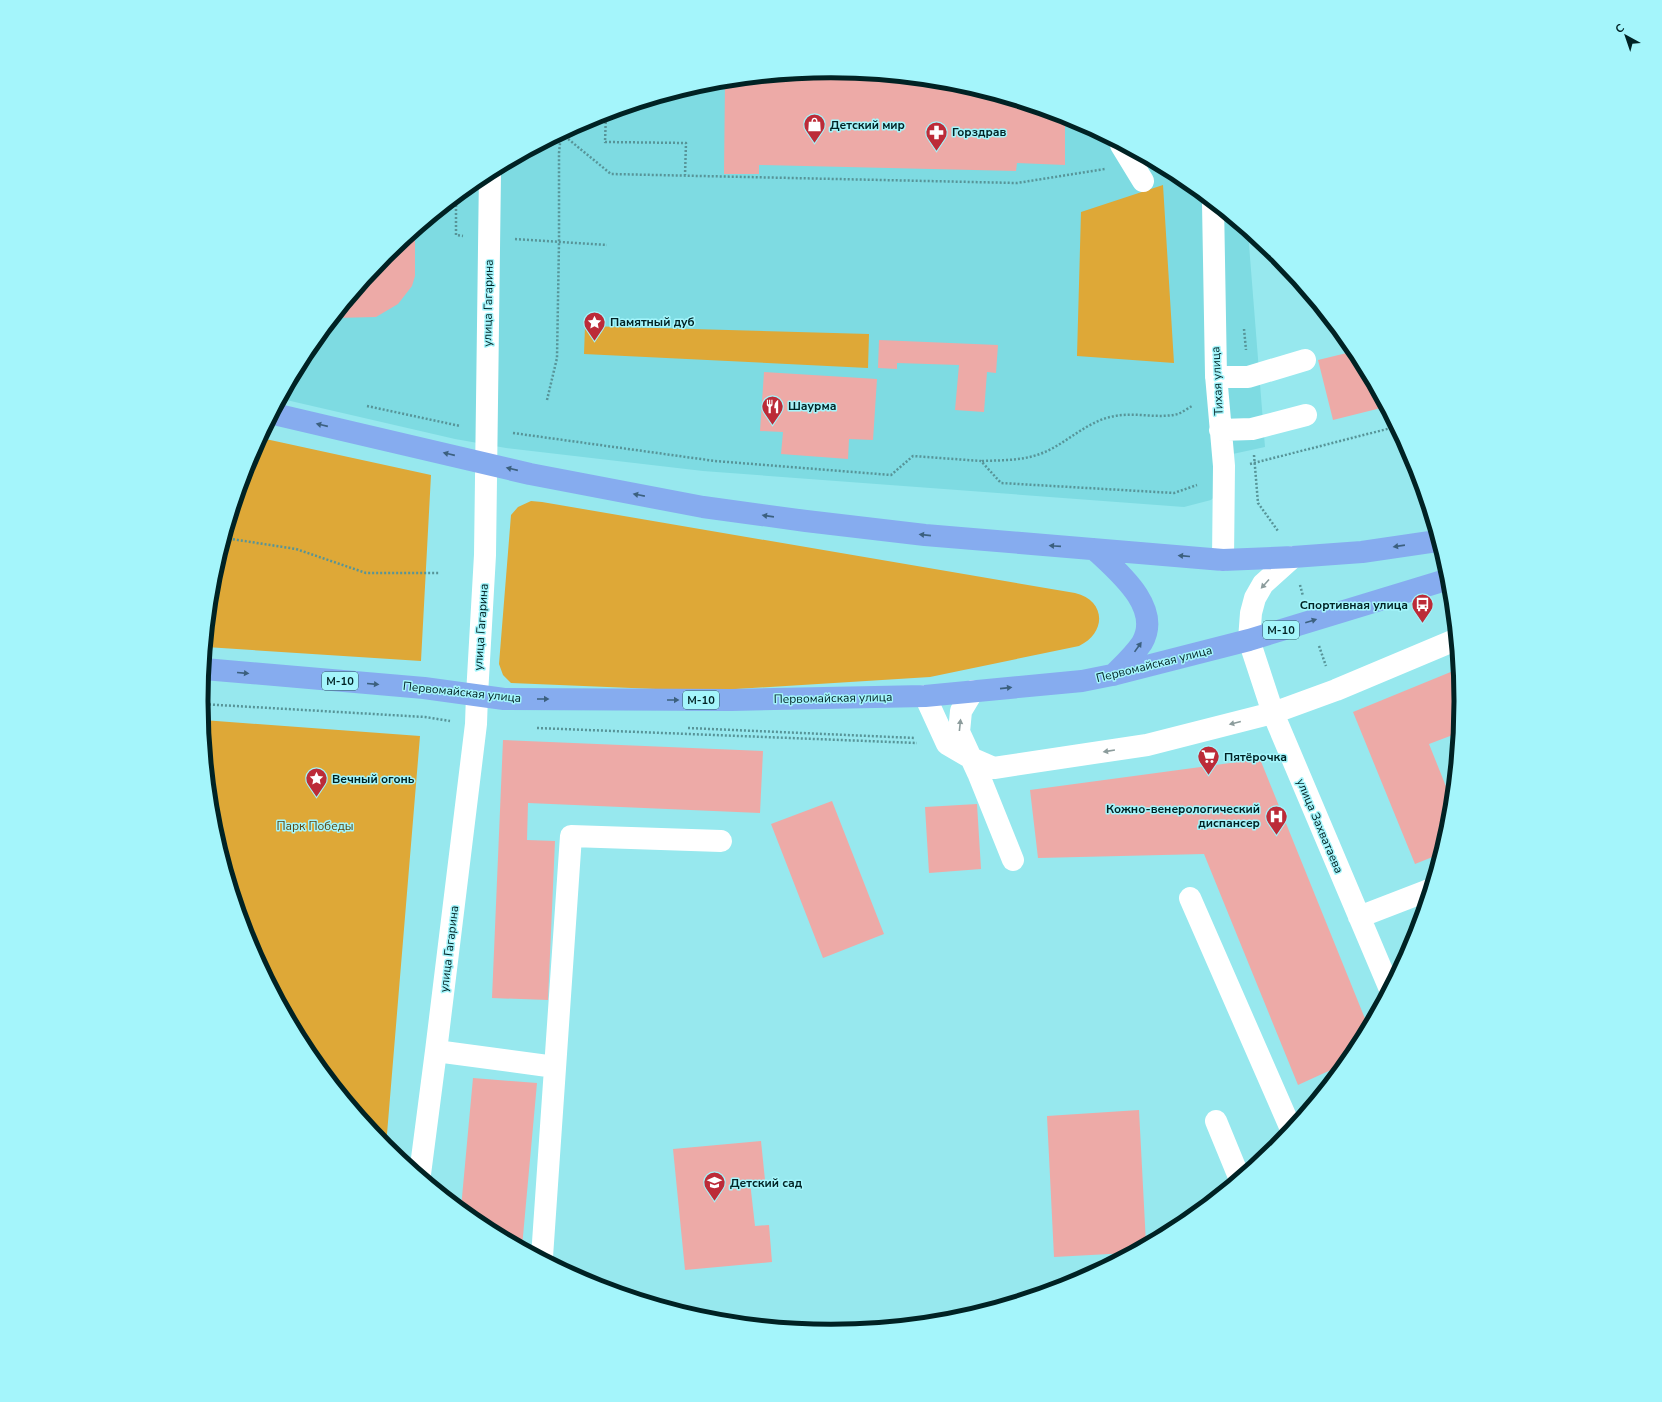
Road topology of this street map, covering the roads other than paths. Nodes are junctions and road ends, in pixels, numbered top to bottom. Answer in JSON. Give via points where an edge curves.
{"nodes":[{"id":1,"x":1125,"y":152,"type":"edge"},
{"id":2,"x":1138,"y":172,"type":"road end"},
{"id":3,"x":490,"y":180,"type":"edge"},
{"id":4,"x":1213,"y":210,"type":"edge"},
{"id":5,"x":1305,"y":360,"type":"dead end"},
{"id":6,"x":1216,"y":377,"type":"junction"},
{"id":7,"x":277,"y":415,"type":"edge"},
{"id":8,"x":1306,"y":415,"type":"dead end"},
{"id":9,"x":1220,"y":430,"type":"junction"},
{"id":10,"x":487,"y":463,"type":"junction"},
{"id":11,"x":1433,"y":542,"type":"edge"},
{"id":12,"x":1094,"y":549,"type":"junction"},
{"id":13,"x":1293,"y":557,"type":"junction"},
{"id":14,"x":1223,"y":560,"type":"junction"},
{"id":15,"x":1442,"y":581,"type":"edge"},
{"id":16,"x":1249,"y":640,"type":"junction"},
{"id":17,"x":1451,"y":642,"type":"edge"},
{"id":18,"x":209,"y":669,"type":"edge"},
{"id":19,"x":1112,"y":676,"type":"junction"},
{"id":20,"x":973,"y":691,"type":"junction"},
{"id":21,"x":476,"y":695,"type":"junction"},
{"id":22,"x":925,"y":696,"type":"junction"},
{"id":23,"x":1273,"y":713,"type":"junction"},
{"id":24,"x":971,"y":758,"type":"junction"},
{"id":25,"x":721,"y":841,"type":"dead end"},
{"id":26,"x":1013,"y":860,"type":"dead end"},
{"id":27,"x":1424,"y":892,"type":"edge"},
{"id":28,"x":1190,"y":898,"type":"dead end"},
{"id":29,"x":1359,"y":917,"type":"junction"},
{"id":30,"x":1387,"y":983,"type":"edge"},
{"id":31,"x":436,"y":1051,"type":"junction"},
{"id":32,"x":555,"y":1067,"type":"junction"},
{"id":33,"x":1216,"y":1121,"type":"dead end"},
{"id":34,"x":1289,"y":1124,"type":"edge"},
{"id":35,"x":421,"y":1169,"type":"edge"},
{"id":36,"x":1237,"y":1173,"type":"edge"},
{"id":37,"x":542,"y":1253,"type":"edge"}],
"edges":[{"from":1,"to":2,"type":"street"},
{"from":3,"to":10,"type":"street","name":"улица Гагарина"},
{"from":4,"to":6,"type":"street","name":"Тихая улица"},
{"from":5,"to":6,"type":"street","via":[[1248,377]]},
{"from":6,"to":9,"type":"street","name":"Тихая улица"},
{"from":10,"to":7,"type":"highway","one_way":true},
{"from":8,"to":9,"type":"street","via":[[1252,429]]},
{"from":9,"to":14,"type":"street","name":"Тихая улица","via":[[1224,466]]},
{"from":12,"to":10,"type":"highway","one_way":true,"via":[[925,535],[751,514],[530,474]]},
{"from":10,"to":21,"type":"street","name":"улица Гагарина","via":[[485,555]]},
{"from":11,"to":13,"type":"highway","one_way":true,"via":[[1362,552]]},
{"from":14,"to":12,"type":"highway","one_way":true},
{"from":19,"to":12,"type":"highway","one_way":true,"via":[[1138,648],[1147,626],[1141,601],[1128,581]]},
{"from":13,"to":14,"type":"highway"},
{"from":13,"to":16,"type":"street","one_way":true,"via":[[1263,584],[1255,598]]},
{"from":16,"to":15,"type":"highway","name":"Первомайская улица","number":"М-10","one_way":true},
{"from":16,"to":19,"type":"highway","name":"Первомайская улица","number":"М-10"},
{"from":16,"to":23,"type":"street","name":"улица Захватаева"},
{"from":17,"to":23,"type":"street","via":[[1336,690]]},
{"from":18,"to":21,"type":"highway","name":"Первомайская улица","number":"М-10","one_way":true,"via":[[424,688]]},
{"from":20,"to":19,"type":"highway","name":"Первомайская улица","number":"М-10","one_way":true},
{"from":20,"to":22,"type":"highway","name":"Первомайская улица","number":"М-10"},
{"from":24,"to":20,"type":"street","one_way":true,"via":[[959,732],[961,711]]},
{"from":21,"to":22,"type":"highway","name":"Первомайская улица","number":"М-10","one_way":true,"via":[[504,699],[716,700]]},
{"from":21,"to":31,"type":"street","name":"улица Гагарина","via":[[476,724]]},
{"from":22,"to":24,"type":"street","via":[[947,744]]},
{"from":23,"to":24,"type":"street","one_way":true,"via":[[1147,745],[1009,766],[994,768]]},
{"from":23,"to":29,"type":"street","name":"улица Захватаева"},
{"from":24,"to":26,"type":"street"},
{"from":25,"to":32,"type":"street","via":[[571,836]]},
{"from":27,"to":29,"type":"street"},
{"from":28,"to":34,"type":"street"},
{"from":29,"to":30,"type":"street","name":"улица Захватаева"},
{"from":31,"to":32,"type":"street"},
{"from":31,"to":35,"type":"street","name":"улица Гагарина"},
{"from":32,"to":37,"type":"street"},
{"from":33,"to":36,"type":"street"}]}
